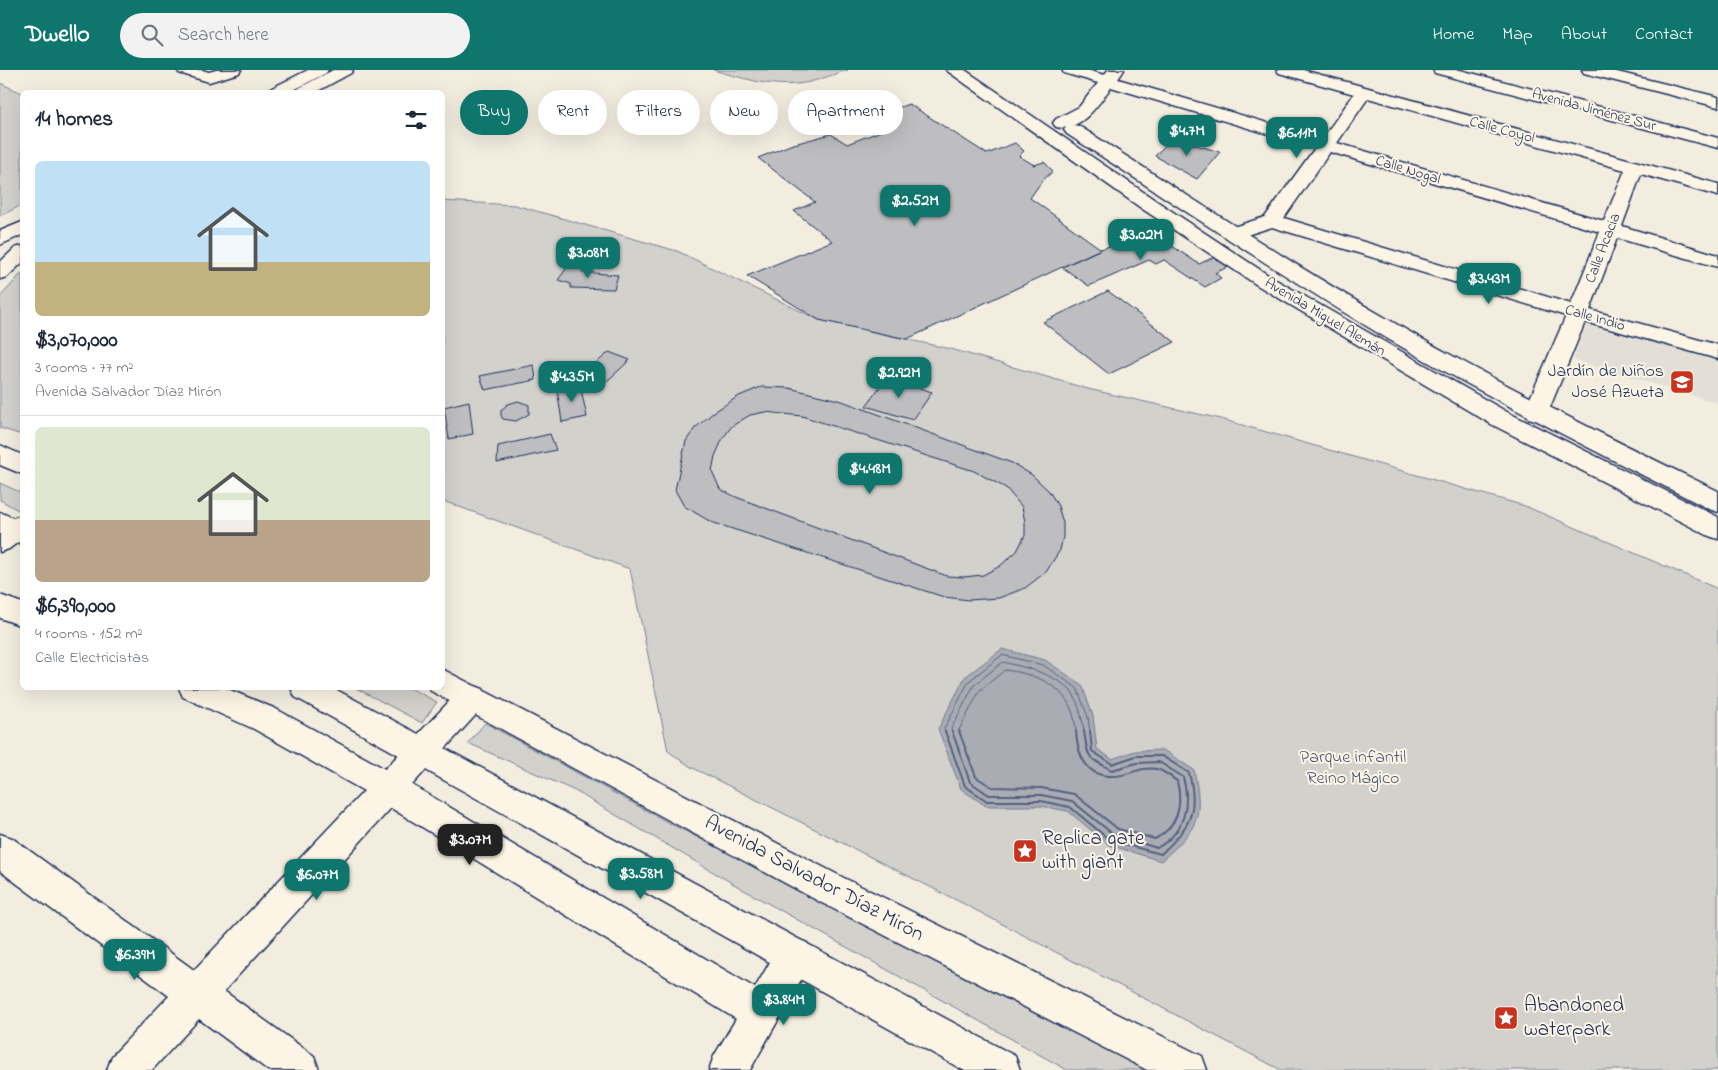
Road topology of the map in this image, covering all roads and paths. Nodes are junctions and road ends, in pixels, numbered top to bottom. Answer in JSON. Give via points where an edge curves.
{"nodes":[{"id":1,"x":184,"y":70,"type":"edge"},
{"id":2,"x":233,"y":70,"type":"edge"},
{"id":3,"x":320,"y":70,"type":"edge"},
{"id":4,"x":346,"y":70,"type":"edge"},
{"id":5,"x":954,"y":70,"type":"edge"},
{"id":6,"x":981,"y":70,"type":"edge"},
{"id":7,"x":1070,"y":70,"type":"edge"},
{"id":8,"x":1285,"y":70,"type":"edge"},
{"id":9,"x":1441,"y":70,"type":"edge"},
{"id":10,"x":1590,"y":70,"type":"edge"},
{"id":11,"x":1112,"y":75,"type":"edge"},
{"id":12,"x":282,"y":90,"type":"edge"},
{"id":13,"x":308,"y":90,"type":"edge"},
{"id":14,"x":1364,"y":92,"type":"junction"},
{"id":15,"x":1718,"y":102,"type":"edge"},
{"id":16,"x":1062,"y":123,"type":"junction"},
{"id":17,"x":1718,"y":143,"type":"edge"},
{"id":18,"x":1327,"y":146,"type":"junction"},
{"id":19,"x":1635,"y":167,"type":"junction"},
{"id":20,"x":1718,"y":190,"type":"edge"},
{"id":21,"x":1272,"y":221,"type":"junction"},
{"id":22,"x":20,"y":229,"type":"edge"},
{"id":23,"x":1610,"y":230,"type":"junction"},
{"id":24,"x":1234,"y":233,"type":"junction"},
{"id":25,"x":0,"y":239,"type":"edge"},
{"id":26,"x":20,"y":246,"type":"edge"},
{"id":27,"x":20,"y":254,"type":"edge"},
{"id":28,"x":0,"y":257,"type":"edge"},
{"id":29,"x":1718,"y":261,"type":"edge"},
{"id":30,"x":0,"y":273,"type":"edge"},
{"id":31,"x":1578,"y":313,"type":"junction"},
{"id":32,"x":1718,"y":352,"type":"edge"},
{"id":33,"x":1536,"y":412,"type":"junction"},
{"id":34,"x":0,"y":454,"type":"edge"},
{"id":35,"x":20,"y":464,"type":"edge"},
{"id":36,"x":1718,"y":502,"type":"edge"},
{"id":37,"x":1718,"y":529,"type":"edge"},
{"id":38,"x":0,"y":606,"type":"edge"},
{"id":39,"x":20,"y":614,"type":"edge"},
{"id":40,"x":445,"y":684,"type":"edge"},
{"id":41,"x":199,"y":690,"type":"edge"},
{"id":42,"x":310,"y":690,"type":"edge"},
{"id":43,"x":472,"y":698,"type":"junction"},
{"id":44,"x":423,"y":751,"type":"junction"},
{"id":45,"x":388,"y":788,"type":"junction"},
{"id":46,"x":0,"y":850,"type":"edge"},
{"id":47,"x":794,"y":956,"type":"junction"},
{"id":48,"x":196,"y":994,"type":"junction"},
{"id":49,"x":761,"y":1013,"type":"junction"},
{"id":50,"x":126,"y":1070,"type":"edge"},
{"id":51,"x":300,"y":1070,"type":"edge"},
{"id":52,"x":728,"y":1070,"type":"edge"},
{"id":53,"x":1000,"y":1070,"type":"edge"},
{"id":54,"x":1188,"y":1070,"type":"edge"}],
"edges":[{"from":1,"to":2,"type":"street","via":[[202,76],[216,76]]},
{"from":3,"to":12,"type":"street"},
{"from":4,"to":13,"type":"street"},
{"from":5,"to":37,"type":"street","name":"Avenida Miguel Alemán","via":[[1240,264],[1364,341],[1499,418]]},
{"from":6,"to":16,"type":"street","name":"Avenida Miguel Alemán"},
{"from":7,"to":11,"type":"street","name":"Calle Nogal"},
{"from":8,"to":14,"type":"street","name":"Calle Coyol"},
{"from":9,"to":17,"type":"street","name":"Avenida Jiménez Sur"},
{"from":10,"to":15,"type":"street"},
{"from":11,"to":16,"type":"street","via":[[1085,111]]},
{"from":11,"to":18,"type":"street","name":"Calle Nogal"},
{"from":14,"to":18,"type":"street"},
{"from":14,"to":19,"type":"street","name":"Calle Coyol"},
{"from":16,"to":24,"type":"street","name":"Avenida Miguel Alemán"},
{"from":18,"to":21,"type":"street"},
{"from":18,"to":23,"type":"street","name":"Calle Nogal"},
{"from":19,"to":20,"type":"street","name":"Calle Coyol"},
{"from":19,"to":23,"type":"street","name":"Calle Acacia"},
{"from":21,"to":24,"type":"street"},
{"from":21,"to":31,"type":"street","name":"Calle Indio"},
{"from":22,"to":25,"type":"street"},
{"from":23,"to":29,"type":"street","name":"Calle Nogal"},
{"from":23,"to":31,"type":"street","name":"Calle Acacia"},
{"from":24,"to":33,"type":"street","name":"Avenida Miguel Alemán","via":[[1396,334]]},
{"from":26,"to":28,"type":"street"},
{"from":27,"to":30,"type":"street"},
{"from":31,"to":32,"type":"street","name":"Calle Indio"},
{"from":31,"to":33,"type":"street","name":"Calle Acacia"},
{"from":33,"to":36,"type":"street","name":"Avenida Miguel Alemán"},
{"from":34,"to":35,"type":"street"},
{"from":38,"to":39,"type":"street"},
{"from":40,"to":43,"type":"street","name":"Avenida Salvador Díaz Mirón"},
{"from":41,"to":45,"type":"street","via":[[265,719]]},
{"from":42,"to":44,"type":"street"},
{"from":43,"to":44,"type":"street"},
{"from":43,"to":54,"type":"street","name":"Avenida Salvador Díaz Mirón","via":[[832,890]]},
{"from":44,"to":45,"type":"street"},
{"from":44,"to":47,"type":"street"},
{"from":45,"to":48,"type":"street"},
{"from":45,"to":49,"type":"street"},
{"from":46,"to":48,"type":"street"},
{"from":47,"to":49,"type":"street"},
{"from":47,"to":53,"type":"street"},
{"from":48,"to":50,"type":"street"},
{"from":48,"to":51,"type":"street"},
{"from":49,"to":52,"type":"street"}]}
